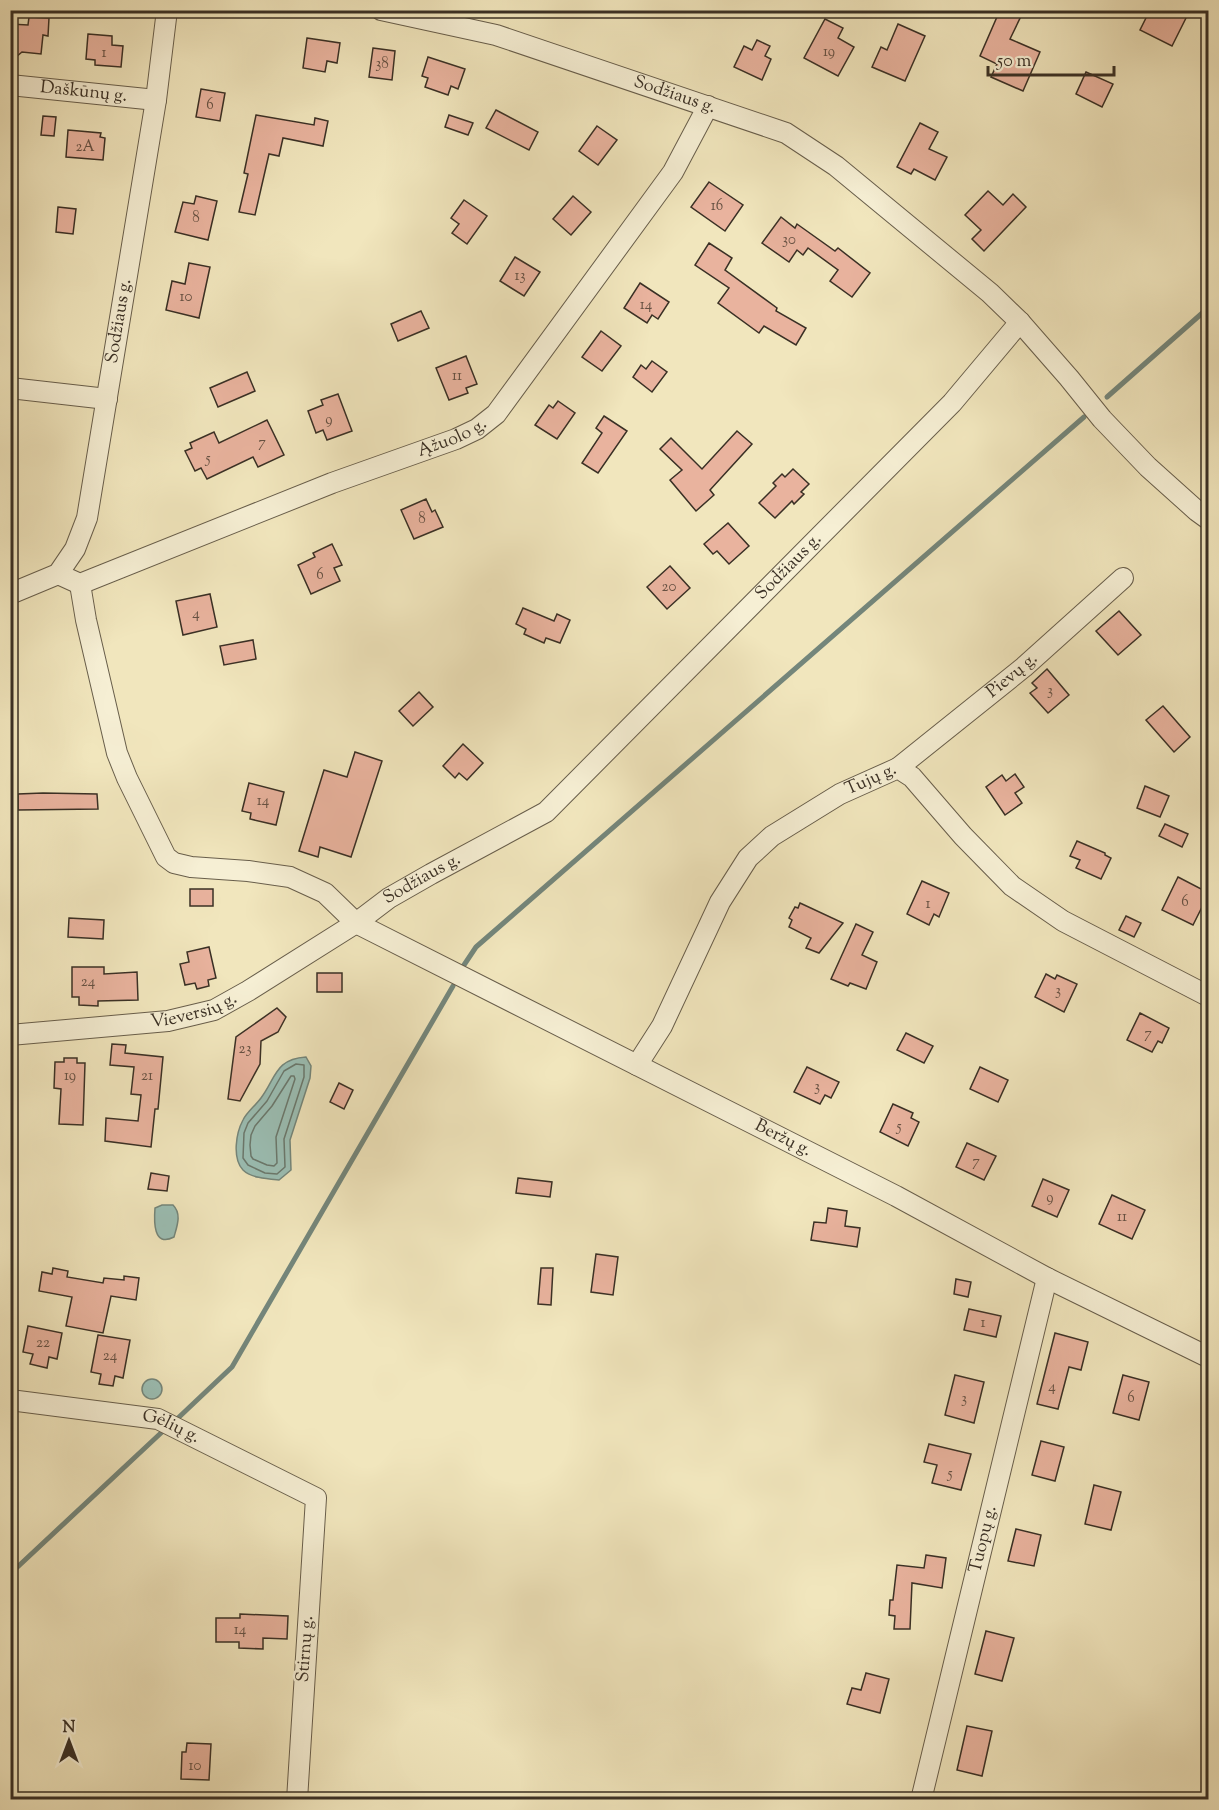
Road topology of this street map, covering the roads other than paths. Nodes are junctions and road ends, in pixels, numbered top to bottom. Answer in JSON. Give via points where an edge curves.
{"nodes":[{"id":1,"x":167,"y":10,"type":"edge"},
{"id":2,"x":381,"y":10,"type":"edge"},
{"id":3,"x":10,"y":85,"type":"edge"},
{"id":4,"x":156,"y":100,"type":"junction"},
{"id":5,"x":708,"y":106,"type":"junction"},
{"id":6,"x":1020,"y":322,"type":"junction"},
{"id":7,"x":10,"y":388,"type":"edge"},
{"id":8,"x":106,"y":399,"type":"junction"},
{"id":9,"x":1209,"y":519,"type":"edge"},
{"id":10,"x":58,"y":574,"type":"junction"},
{"id":11,"x":1123,"y":578,"type":"dead end"},
{"id":12,"x":80,"y":584,"type":"junction"},
{"id":13,"x":10,"y":594,"type":"edge"},
{"id":14,"x":898,"y":768,"type":"junction"},
{"id":15,"x":356,"y":922,"type":"junction"},
{"id":16,"x":1209,"y":996,"type":"edge"},
{"id":17,"x":10,"y":1035,"type":"edge"},
{"id":18,"x":637,"y":1065,"type":"junction"},
{"id":19,"x":1047,"y":1278,"type":"junction"},
{"id":20,"x":1209,"y":1357,"type":"edge"},
{"id":21,"x":10,"y":1400,"type":"edge"},
{"id":22,"x":316,"y":1498,"type":"joint"},
{"id":23,"x":297,"y":1800,"type":"edge"},
{"id":24,"x":921,"y":1800,"type":"edge"}],
"edges":[{"from":1,"to":4,"type":"street","name":"Sodžiaus g."},
{"from":2,"to":5,"type":"street","name":"Sodžiaus g.","via":[[496,35]]},
{"from":3,"to":4,"type":"street","name":"Daškūnų g."},
{"from":4,"to":8,"type":"street","name":"Sodžiaus g."},
{"from":5,"to":6,"type":"street","name":"Sodžiaus g.","via":[[786,133],[836,166]]},
{"from":5,"to":12,"type":"street","name":"Ąžuolo g.","via":[[673,172],[496,414],[477,429]]},
{"from":6,"to":9,"type":"street","via":[[1148,467]]},
{"from":6,"to":15,"type":"street","name":"Sodžiaus g.","via":[[952,403],[546,812],[389,898]]},
{"from":7,"to":8,"type":"street"},
{"from":8,"to":10,"type":"street","name":"Sodžiaus g.","via":[[87,518],[75,549]]},
{"from":10,"to":12,"type":"street"},
{"from":10,"to":13,"type":"street"},
{"from":11,"to":14,"type":"street","name":"Pievų g.","via":[[1024,667]]},
{"from":12,"to":15,"type":"street","via":[[117,753],[166,857],[191,867],[290,878],[325,893]]},
{"from":14,"to":16,"type":"street","name":"Tujų g.","via":[[912,777],[971,845],[1020,892],[1063,921]]},
{"from":14,"to":18,"type":"street","name":"Tujų g.","via":[[840,794],[772,836],[748,858],[720,902],[662,1026]]},
{"from":15,"to":17,"type":"street","name":"Vieversių g.","via":[[214,1010],[168,1021]]},
{"from":15,"to":18,"type":"street","name":"Beržų g."},
{"from":18,"to":19,"type":"street","name":"Beržų g.","via":[[896,1196]]},
{"from":19,"to":20,"type":"street","name":"Beržų g."},
{"from":19,"to":24,"type":"street","name":"Tuopų g."},
{"from":21,"to":22,"type":"street","name":"Gėlių g.","via":[[158,1419]]},
{"from":22,"to":23,"type":"street","name":"Stirnų g."}]}
